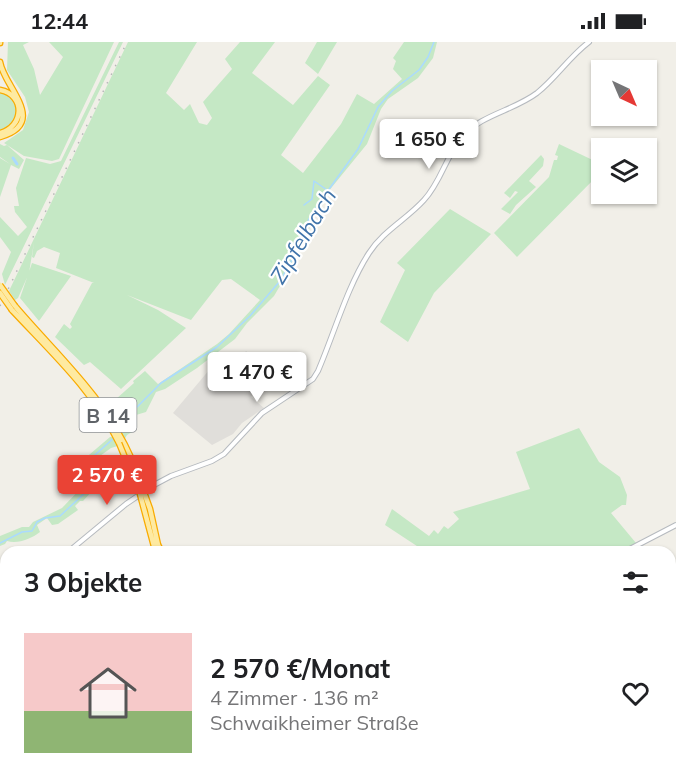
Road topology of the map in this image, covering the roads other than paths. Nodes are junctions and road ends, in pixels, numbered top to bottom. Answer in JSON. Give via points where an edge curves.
{"nodes":[{"id":1,"x":589,"y":42,"type":"edge"},
{"id":2,"x":0,"y":62,"type":"edge"},
{"id":3,"x":0,"y":90,"type":"edge"},
{"id":4,"x":0,"y":135,"type":"edge"},
{"id":5,"x":0,"y":285,"type":"edge"},
{"id":6,"x":0,"y":293,"type":"edge"},
{"id":7,"x":14,"y":308,"type":"junction"},
{"id":8,"x":676,"y":525,"type":"edge"},
{"id":9,"x":75,"y":546,"type":"edge"},
{"id":10,"x":157,"y":546,"type":"edge"},
{"id":11,"x":636,"y":546,"type":"edge"}],
"edges":[{"from":1,"to":9,"type":"main road","via":[[538,92],[477,123],[462,137],[425,199],[369,252],[313,380],[262,413],[224,454],[154,485]]},
{"from":2,"to":4,"type":"highway","via":[[23,112],[15,129]]},
{"from":3,"to":4,"type":"highway","via":[[12,96],[19,109],[15,125]]},
{"from":5,"to":7,"type":"highway","number":"B 14","bridge":true},
{"from":6,"to":7,"type":"highway","number":"B 14","bridge":true},
{"from":7,"to":10,"type":"highway","number":"B 14","bridge":true,"via":[[107,413],[132,459],[150,509]]},
{"from":8,"to":11,"type":"main road"}]}
